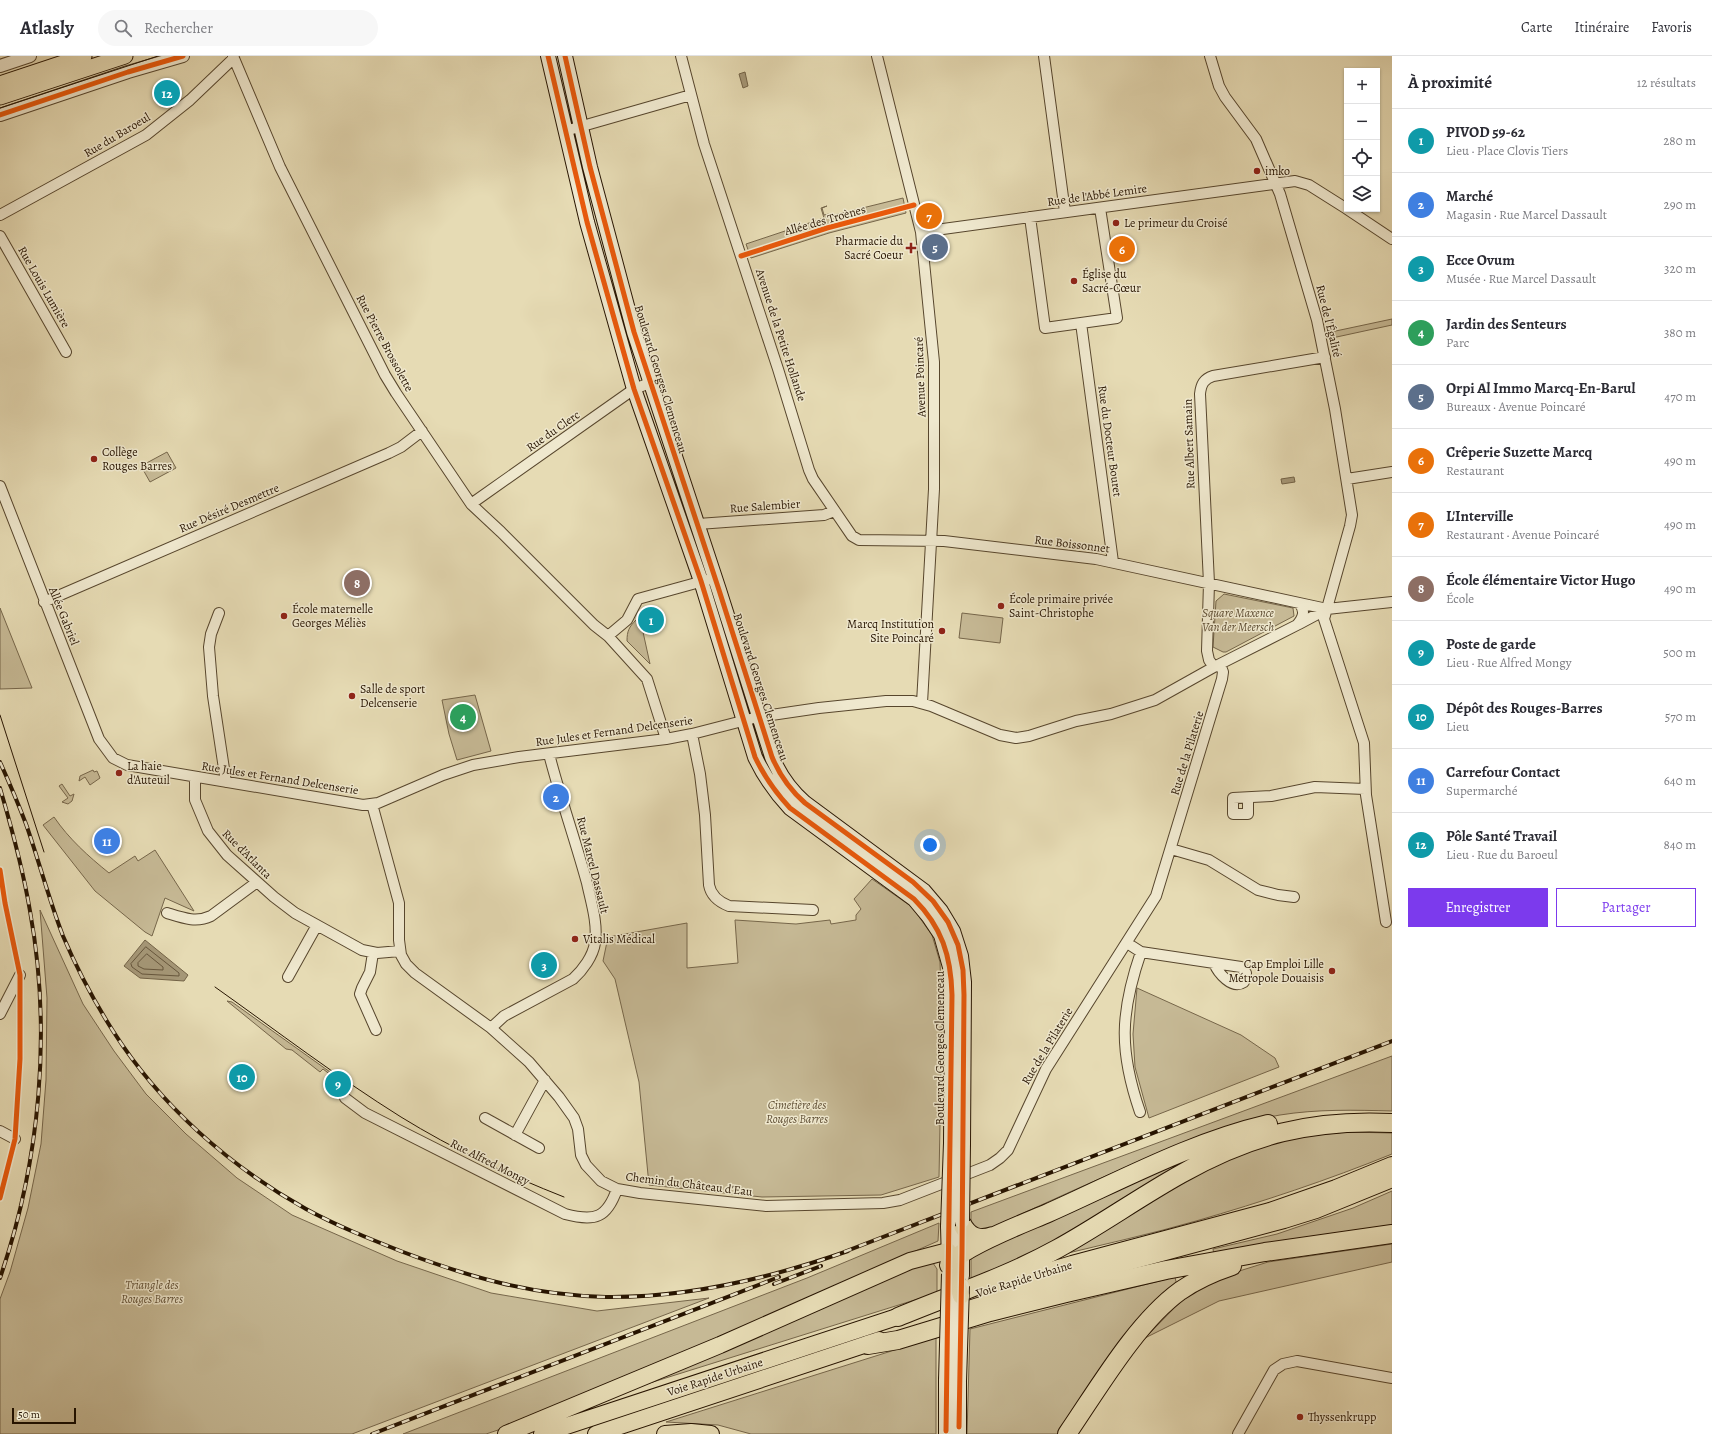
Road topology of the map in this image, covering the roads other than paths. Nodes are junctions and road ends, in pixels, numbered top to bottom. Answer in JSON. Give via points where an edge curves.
{"nodes":[{"id":1,"x":30,"y":56,"type":"edge"},
{"id":2,"x":66,"y":56,"type":"edge"},
{"id":3,"x":84,"y":56,"type":"edge"},
{"id":4,"x":107,"y":56,"type":"edge"},
{"id":5,"x":125,"y":56,"type":"edge"},
{"id":6,"x":183,"y":56,"type":"edge"},
{"id":7,"x":548,"y":56,"type":"edge"},
{"id":8,"x":565,"y":56,"type":"edge"},
{"id":9,"x":681,"y":56,"type":"edge"},
{"id":10,"x":877,"y":56,"type":"edge"},
{"id":11,"x":1044,"y":56,"type":"edge"},
{"id":12,"x":1210,"y":56,"type":"edge"},
{"id":13,"x":234,"y":57,"type":"edge"},
{"id":14,"x":0,"y":66,"type":"edge"},
{"id":15,"x":0,"y":83,"type":"edge"},
{"id":16,"x":0,"y":92,"type":"edge"},
{"id":17,"x":691,"y":95,"type":"junction"},
{"id":18,"x":0,"y":98,"type":"edge"},
{"id":19,"x":0,"y":115,"type":"edge"},
{"id":20,"x":581,"y":126,"type":"junction"},
{"id":21,"x":565,"y":130,"type":"junction"},
{"id":22,"x":1276,"y":184,"type":"junction"},
{"id":23,"x":1344,"y":207,"type":"edge"},
{"id":24,"x":1100,"y":208,"type":"junction"},
{"id":25,"x":1065,"y":212,"type":"junction"},
{"id":26,"x":1352,"y":212,"type":"edge"},
{"id":27,"x":0,"y":215,"type":"edge"},
{"id":28,"x":1030,"y":217,"type":"junction"},
{"id":29,"x":921,"y":232,"type":"junction"},
{"id":30,"x":0,"y":236,"type":"edge"},
{"id":31,"x":1392,"y":239,"type":"edge"},
{"id":32,"x":1081,"y":323,"type":"junction"},
{"id":33,"x":66,"y":352,"type":"dead end"},
{"id":34,"x":1325,"y":357,"type":"junction"},
{"id":35,"x":650,"y":384,"type":"junction"},
{"id":36,"x":634,"y":389,"type":"junction"},
{"id":37,"x":422,"y":431,"type":"junction"},
{"id":38,"x":1392,"y":472,"type":"edge"},
{"id":39,"x":1347,"y":479,"type":"junction"},
{"id":40,"x":0,"y":486,"type":"edge"},
{"id":41,"x":471,"y":504,"type":"junction"},
{"id":42,"x":834,"y":510,"type":"junction"},
{"id":43,"x":698,"y":524,"type":"junction"},
{"id":44,"x":931,"y":541,"type":"junction"},
{"id":45,"x":1113,"y":562,"type":"junction"},
{"id":46,"x":715,"y":577,"type":"junction"},
{"id":47,"x":701,"y":581,"type":"junction"},
{"id":48,"x":1209,"y":583,"type":"junction"},
{"id":49,"x":44,"y":602,"type":"junction"},
{"id":50,"x":1392,"y":602,"type":"edge"},
{"id":51,"x":1299,"y":603,"type":"junction"},
{"id":52,"x":1327,"y":609,"type":"junction"},
{"id":53,"x":219,"y":613,"type":"dead end"},
{"id":54,"x":1296,"y":625,"type":"junction"},
{"id":55,"x":608,"y":636,"type":"junction"},
{"id":56,"x":1217,"y":665,"type":"junction"},
{"id":57,"x":922,"y":703,"type":"junction"},
{"id":58,"x":758,"y":717,"type":"junction"},
{"id":59,"x":744,"y":720,"type":"junction"},
{"id":60,"x":692,"y":734,"type":"junction"},
{"id":61,"x":666,"y":739,"type":"junction"},
{"id":62,"x":108,"y":753,"type":"joint"},
{"id":63,"x":549,"y":754,"type":"junction"},
{"id":64,"x":195,"y":777,"type":"junction"},
{"id":65,"x":226,"y":782,"type":"junction"},
{"id":66,"x":1365,"y":789,"type":"junction"},
{"id":67,"x":1248,"y":798,"type":"dead end"},
{"id":68,"x":372,"y":804,"type":"junction"},
{"id":69,"x":1171,"y":849,"type":"junction"},
{"id":70,"x":257,"y":882,"type":"junction"},
{"id":71,"x":1294,"y":897,"type":"dead end"},
{"id":72,"x":813,"y":910,"type":"dead end"},
{"id":73,"x":167,"y":913,"type":"dead end"},
{"id":74,"x":1386,"y":922,"type":"dead end"},
{"id":75,"x":317,"y":925,"type":"junction"},
{"id":76,"x":1127,"y":943,"type":"junction"},
{"id":77,"x":400,"y":951,"type":"junction"},
{"id":78,"x":1141,"y":952,"type":"junction"},
{"id":79,"x":373,"y":953,"type":"junction"},
{"id":80,"x":1214,"y":963,"type":"dead end"},
{"id":81,"x":20,"y":975,"type":"dead end"},
{"id":82,"x":288,"y":977,"type":"dead end"},
{"id":83,"x":0,"y":1014,"type":"edge"},
{"id":84,"x":491,"y":1028,"type":"junction"},
{"id":85,"x":376,"y":1030,"type":"dead end"},
{"id":86,"x":545,"y":1080,"type":"junction"},
{"id":87,"x":345,"y":1098,"type":"dead end"},
{"id":88,"x":1140,"y":1112,"type":"dead end"},
{"id":89,"x":485,"y":1118,"type":"dead end"},
{"id":90,"x":1392,"y":1118,"type":"edge"},
{"id":91,"x":1392,"y":1123,"type":"edge"},
{"id":92,"x":0,"y":1131,"type":"edge"},
{"id":93,"x":515,"y":1135,"type":"junction"},
{"id":94,"x":15,"y":1139,"type":"dead end"},
{"id":95,"x":957,"y":1143,"type":"junction"},
{"id":96,"x":539,"y":1148,"type":"dead end"},
{"id":97,"x":1392,"y":1165,"type":"edge"},
{"id":98,"x":972,"y":1172,"type":"joint"},
{"id":99,"x":1392,"y":1179,"type":"edge"},
{"id":100,"x":617,"y":1189,"type":"junction"},
{"id":101,"x":957,"y":1224,"type":"junction"},
{"id":102,"x":1003,"y":1233,"type":"junction"},
{"id":103,"x":1392,"y":1234,"type":"edge"},
{"id":104,"x":954,"y":1266,"type":"junction"},
{"id":105,"x":961,"y":1296,"type":"joint"},
{"id":106,"x":898,"y":1317,"type":"junction"},
{"id":107,"x":868,"y":1345,"type":"junction"},
{"id":108,"x":1392,"y":1378,"type":"edge"},
{"id":109,"x":953,"y":1380,"type":"junction"},
{"id":110,"x":506,"y":1434,"type":"edge"},
{"id":111,"x":542,"y":1434,"type":"edge"},
{"id":112,"x":596,"y":1434,"type":"edge"},
{"id":113,"x":665,"y":1434,"type":"edge"},
{"id":114,"x":712,"y":1434,"type":"edge"},
{"id":115,"x":946,"y":1434,"type":"edge"},
{"id":116,"x":959,"y":1434,"type":"edge"},
{"id":117,"x":1067,"y":1434,"type":"edge"},
{"id":118,"x":1238,"y":1434,"type":"edge"}],
"edges":[{"from":1,"to":14,"type":"street"},
{"from":2,"to":15,"type":"main road"},
{"from":3,"to":15,"type":"main road"},
{"from":4,"to":16,"type":"main road"},
{"from":5,"to":18,"type":"main road"},
{"from":6,"to":19,"type":"street"},
{"from":7,"to":21,"type":"main road","name":"Boulevard Georges Clemenceau"},
{"from":8,"to":20,"type":"main road","name":"Boulevard Georges Clemenceau"},
{"from":9,"to":17,"type":"street","name":"Avenue de la Petite Hollande"},
{"from":10,"to":29,"type":"street","name":"Avenue Poincaré"},
{"from":11,"to":25,"type":"street"},
{"from":12,"to":22,"type":"street","name":"Rue de l'Égalité","via":[[1222,92],[1254,135]]},
{"from":13,"to":27,"type":"street","name":"Rue du Baroeul","via":[[190,100],[146,135]]},
{"from":13,"to":37,"type":"street","name":"Rue Pierre Brossolette","via":[[280,167],[313,233],[385,375]]},
{"from":17,"to":20,"type":"street"},
{"from":17,"to":42,"type":"street","name":"Avenue de la Petite Hollande","via":[[704,144],[809,470]]},
{"from":20,"to":21,"type":"street"},
{"from":20,"to":35,"type":"main road","name":"Boulevard Georges Clemenceau","via":[[613,256]]},
{"from":21,"to":36,"type":"main road","name":"Boulevard Georges Clemenceau","via":[[591,236]]},
{"from":22,"to":23,"type":"street","name":"Rue de l'Abbé Lemire","via":[[1295,180],[1303,182]]},
{"from":22,"to":24,"type":"street","name":"Rue de l'Abbé Lemire"},
{"from":22,"to":34,"type":"street","name":"Rue de l'Égalité","via":[[1312,302]]},
{"from":24,"to":25,"type":"street","name":"Rue de l'Abbé Lemire"},
{"from":24,"to":32,"type":"street","via":[[1117,318]]},
{"from":25,"to":28,"type":"street","name":"Rue de l'Abbé Lemire"},
{"from":26,"to":31,"type":"street","name":"Rue de l'Abbé Lemire"},
{"from":28,"to":29,"type":"street","name":"Rue de l'Abbé Lemire"},
{"from":28,"to":32,"type":"street","via":[[1045,328]]},
{"from":29,"to":44,"type":"street","name":"Avenue Poincaré","via":[[935,368],[935,480]]},
{"from":30,"to":33,"type":"street","name":"Rue Louis Lumière"},
{"from":32,"to":45,"type":"street","name":"Rue du Docteur Bouret"},
{"from":34,"to":39,"type":"street","name":"Rue de l'Égalité"},
{"from":34,"to":48,"type":"street","name":"Rue Albert Samain","via":[[1213,376],[1202,385],[1200,394]]},
{"from":35,"to":36,"type":"street","name":"Rue du Clerc"},
{"from":35,"to":43,"type":"main road","name":"Boulevard Georges Clemenceau"},
{"from":36,"to":41,"type":"street","name":"Rue du Clerc"},
{"from":36,"to":47,"type":"main road","name":"Boulevard Georges Clemenceau"},
{"from":37,"to":41,"type":"street","name":"Rue Pierre Brossolette"},
{"from":37,"to":49,"type":"street","name":"Rue Désiré Desmettre","via":[[385,455]]},
{"from":38,"to":39,"type":"street"},
{"from":39,"to":52,"type":"street","name":"Rue de l'Égalité","via":[[1352,515]]},
{"from":40,"to":49,"type":"street","name":"Allée Gabriel"},
{"from":41,"to":55,"type":"street","name":"Rue Pierre Brossolette"},
{"from":42,"to":43,"type":"street","name":"Rue Salembier","via":[[824,515]]},
{"from":42,"to":44,"type":"street","name":"Avenue de la Petite Hollande","via":[[852,536],[859,540]]},
{"from":43,"to":46,"type":"main road","name":"Boulevard Georges Clemenceau"},
{"from":44,"to":45,"type":"street","name":"Rue Boissonnet"},
{"from":44,"to":57,"type":"street","name":"Avenue Poincaré"},
{"from":45,"to":48,"type":"street","name":"Rue Boissonnet"},
{"from":46,"to":47,"type":"street"},
{"from":46,"to":58,"type":"main road","name":"Boulevard Georges Clemenceau"},
{"from":47,"to":55,"type":"street","via":[[638,599],[627,620]]},
{"from":47,"to":59,"type":"main road","name":"Boulevard Georges Clemenceau"},
{"from":48,"to":51,"type":"street","name":"Rue Boissonnet"},
{"from":48,"to":56,"type":"street","via":[[1206,651],[1209,660]]},
{"from":49,"to":62,"type":"street","name":"Allée Gabriel","via":[[98,739]]},
{"from":50,"to":52,"type":"street"},
{"from":51,"to":52,"type":"street","name":"Rue Boissonnet"},
{"from":51,"to":54,"type":"street","via":[[1303,614],[1301,621]]},
{"from":52,"to":54,"type":"street","name":"Rue Jules et Fernand Delcenserie"},
{"from":52,"to":66,"type":"street","name":"Rue de l'Égalité","via":[[1324,619],[1364,743]]},
{"from":53,"to":65,"type":"street","via":[[209,647],[213,696]]},
{"from":54,"to":56,"type":"street","name":"Rue Jules et Fernand Delcenserie"},
{"from":55,"to":61,"type":"street","name":"Rue Pierre Brossolette","via":[[647,679]]},
{"from":56,"to":57,"type":"street","name":"Rue Jules et Fernand Delcenserie","via":[[1150,702],[1022,737],[1006,737]]},
{"from":56,"to":69,"type":"street","name":"Rue de la Pilaterie","via":[[1223,672],[1222,680]]},
{"from":57,"to":58,"type":"street","name":"Rue Jules et Fernand Delcenserie","via":[[886,701]]},
{"from":58,"to":59,"type":"street","name":"Rue Jules et Fernand Delcenserie"},
{"from":58,"to":95,"type":"main road","name":"Boulevard Georges Clemenceau","via":[[776,768],[796,796],[924,891],[941,911],[953,931],[961,956],[964,982]]},
{"from":59,"to":60,"type":"street","name":"Rue Jules et Fernand Delcenserie"},
{"from":59,"to":95,"type":"main road","name":"Boulevard Georges Clemenceau","via":[[762,772],[780,797],[801,817],[903,890],[922,908],[941,936],[947,953],[951,981]]},
{"from":60,"to":61,"type":"street","name":"Rue Jules et Fernand Delcenserie"},
{"from":60,"to":72,"type":"street","via":[[704,802],[709,885],[712,893],[720,902],[729,906]]},
{"from":61,"to":63,"type":"street","name":"Rue Jules et Fernand Delcenserie"},
{"from":62,"to":64,"type":"street","name":"Rue Jules et Fernand Delcenserie","via":[[127,765]]},
{"from":63,"to":68,"type":"street","name":"Rue Jules et Fernand Delcenserie","via":[[473,765]]},
{"from":63,"to":84,"type":"street","name":"Rue Marcel Dassault","via":[[592,905],[594,946],[582,970],[573,979],[504,1016]]},
{"from":64,"to":65,"type":"street","name":"Rue Jules et Fernand Delcenserie"},
{"from":64,"to":70,"type":"street","name":"Rue d'Atlanta","via":[[195,800],[208,831],[227,855]]},
{"from":65,"to":68,"type":"street","name":"Rue Jules et Fernand Delcenserie","via":[[367,806]]},
{"from":66,"to":67,"type":"street","via":[[1315,787]]},
{"from":66,"to":74,"type":"street","name":"Rue de l'Égalité"},
{"from":68,"to":77,"type":"street","name":"Chemin du Château d'Eau","via":[[399,903]]},
{"from":69,"to":71,"type":"street","via":[[1209,860],[1258,890]]},
{"from":69,"to":76,"type":"street","name":"Rue de la Pilaterie","via":[[1156,896]]},
{"from":70,"to":73,"type":"street","via":[[204,919],[189,919]]},
{"from":70,"to":75,"type":"street","name":"Rue d'Atlanta","via":[[287,908]]},
{"from":75,"to":79,"type":"street","name":"Rue d'Atlanta","via":[[357,948]]},
{"from":75,"to":82,"type":"street"},
{"from":76,"to":78,"type":"street"},
{"from":76,"to":98,"type":"street","name":"Rue de la Pilaterie","via":[[1046,1069],[1008,1150],[996,1162]]},
{"from":77,"to":79,"type":"street","name":"Rue d'Atlanta"},
{"from":77,"to":84,"type":"street","name":"Chemin du Château d'Eau","via":[[410,969]]},
{"from":78,"to":80,"type":"street"},
{"from":78,"to":88,"type":"street","via":[[1129,990],[1124,1032],[1128,1070]]},
{"from":79,"to":85,"type":"street","via":[[370,972],[360,994]]},
{"from":81,"to":83,"type":"street"},
{"from":84,"to":86,"type":"street","name":"Chemin du Château d'Eau","via":[[520,1052]]},
{"from":86,"to":93,"type":"street"},
{"from":86,"to":100,"type":"street","name":"Chemin du Château d'Eau","via":[[574,1118],[581,1155],[586,1165],[601,1181]]},
{"from":87,"to":100,"type":"street","name":"Rue Alfred Mongy","via":[[365,1113],[565,1214],[584,1217],[601,1215],[610,1206]]},
{"from":89,"to":93,"type":"street"},
{"from":90,"to":102,"type":"highway","via":[[1323,1116],[1245,1130],[1184,1152]]},
{"from":91,"to":106,"type":"highway","via":[[1353,1122],[1313,1126],[1280,1132],[1236,1147],[1181,1174],[1035,1261]]},
{"from":92,"to":94,"type":"street"},
{"from":93,"to":96,"type":"street"},
{"from":95,"to":101,"type":"main road","name":"Boulevard Georges Clemenceau","bridge":true},
{"from":97,"to":106,"type":"highway","name":"Voie Rapide Urbaine","via":[[1270,1211],[1056,1268]]},
{"from":98,"to":100,"type":"street","name":"Chemin du Château d'Eau","via":[[900,1200],[883,1203],[766,1206]]},
{"from":99,"to":107,"type":"highway","name":"Voie Rapide Urbaine","via":[[1299,1216],[1048,1284],[906,1330]]},
{"from":101,"to":102,"type":"highway","via":[[980,1239]]},
{"from":101,"to":104,"type":"main road","name":"Boulevard Georges Clemenceau"},
{"from":102,"to":104,"type":"highway"},
{"from":103,"to":107,"type":"highway","via":[[1265,1252],[1166,1270],[996,1310],[898,1340]]},
{"from":103,"to":117,"type":"highway","via":[[1258,1258],[1221,1270],[1187,1286],[1165,1304],[1139,1332]]},
{"from":104,"to":105,"type":"highway","bridge":true},
{"from":104,"to":109,"type":"main road","name":"Boulevard Georges Clemenceau","bridge":true},
{"from":104,"to":110,"type":"highway","via":[[941,1260],[923,1258],[910,1261],[720,1345]]},
{"from":105,"to":109,"type":"main road","name":"Boulevard Georges Clemenceau","bridge":true},
{"from":106,"to":111,"type":"highway","name":"Voie Rapide Urbaine"},
{"from":107,"to":112,"type":"highway","name":"Voie Rapide Urbaine"},
{"from":108,"to":118,"type":"street","via":[[1297,1361],[1283,1364],[1271,1374]]},
{"from":109,"to":115,"type":"main road","name":"Boulevard Georges Clemenceau"},
{"from":109,"to":116,"type":"main road","name":"Boulevard Georges Clemenceau"},
{"from":113,"to":114,"type":"highway"}]}
